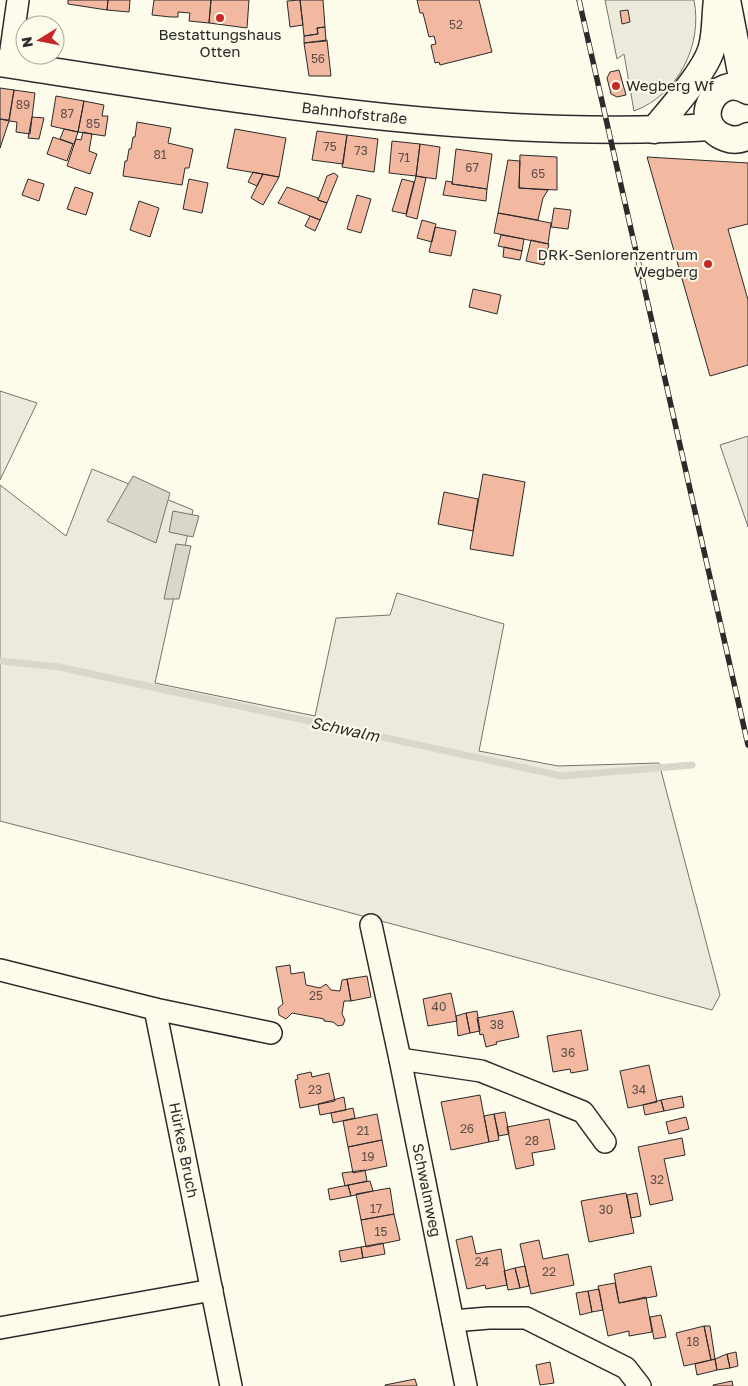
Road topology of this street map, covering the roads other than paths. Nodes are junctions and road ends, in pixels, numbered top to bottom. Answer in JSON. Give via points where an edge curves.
{"nodes":[{"id":1,"x":18,"y":0,"type":"edge"},
{"id":2,"x":716,"y":0,"type":"edge"},
{"id":3,"x":726,"y":0,"type":"edge"},
{"id":4,"x":5,"y":64,"type":"edge"},
{"id":5,"x":738,"y":89,"type":"edge"},
{"id":6,"x":711,"y":126,"type":"junction"},
{"id":7,"x":654,"y":130,"type":"junction"},
{"id":8,"x":748,"y":136,"type":"edge"},
{"id":9,"x":371,"y":925,"type":"dead end"},
{"id":10,"x":0,"y":970,"type":"edge"},
{"id":11,"x":155,"y":1009,"type":"junction"},
{"id":12,"x":271,"y":1033,"type":"dead end"},
{"id":13,"x":400,"y":1059,"type":"junction"},
{"id":14,"x":605,"y":1142,"type":"dead end"},
{"id":15,"x":212,"y":1290,"type":"junction"},
{"id":16,"x":453,"y":1321,"type":"junction"},
{"id":17,"x":0,"y":1328,"type":"edge"},
{"id":18,"x":231,"y":1386,"type":"edge"},
{"id":19,"x":466,"y":1386,"type":"edge"},
{"id":20,"x":640,"y":1386,"type":"edge"}],
"edges":[{"from":1,"to":4,"type":"street"},
{"from":2,"to":7,"type":"street","via":[[712,48],[685,92]]},
{"from":3,"to":5,"type":"street"},
{"from":4,"to":7,"type":"street","name":"Bahnhofstraße","via":[[228,97],[406,118],[541,129]]},
{"from":5,"to":6,"type":"street","via":[[715,94],[708,110]]},
{"from":6,"to":7,"type":"street","name":"Bahnhofstraße"},
{"from":6,"to":8,"type":"street","via":[[716,133],[730,140]]},
{"from":9,"to":13,"type":"street","name":"Schwalmweg"},
{"from":10,"to":11,"type":"street"},
{"from":11,"to":12,"type":"street"},
{"from":11,"to":15,"type":"street","name":"Hürkes Bruch"},
{"from":13,"to":14,"type":"street","via":[[481,1071],[583,1112]]},
{"from":13,"to":16,"type":"street","name":"Schwalmweg"},
{"from":15,"to":17,"type":"street"},
{"from":15,"to":18,"type":"street","name":"Hürkes Bruch"},
{"from":16,"to":19,"type":"street","name":"Schwalmweg"},
{"from":16,"to":20,"type":"street","via":[[526,1318],[626,1368]]}]}
